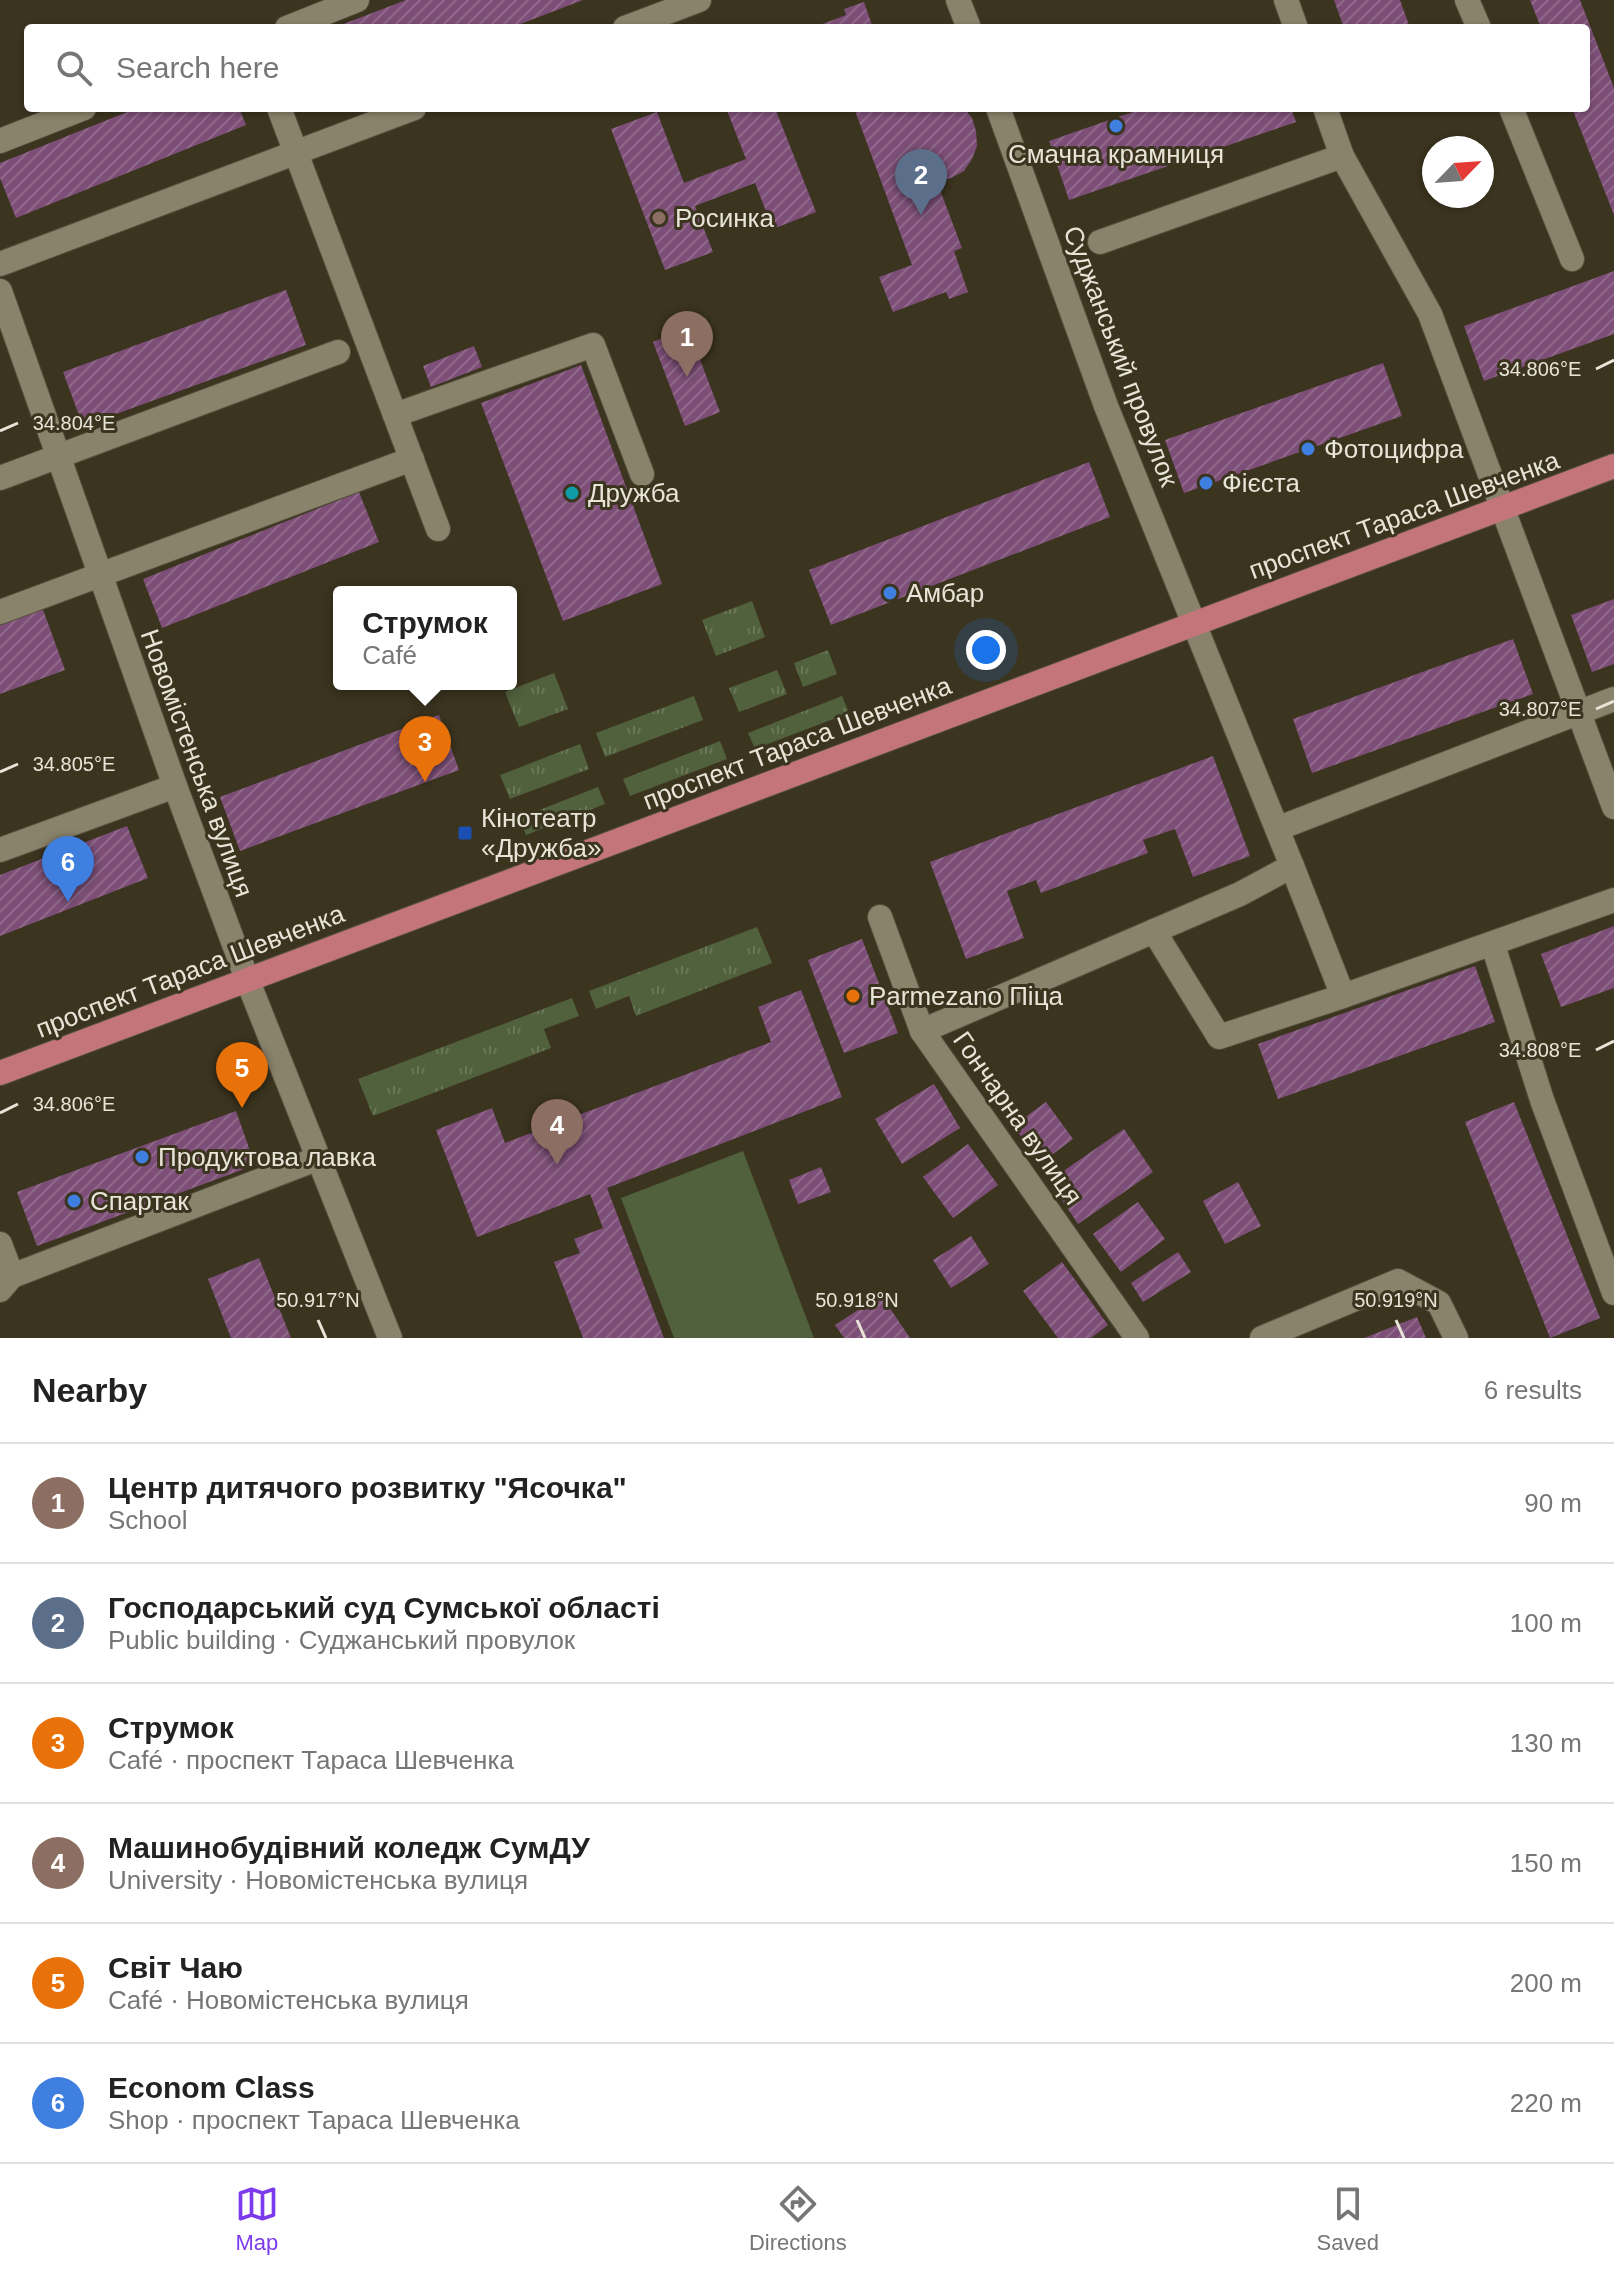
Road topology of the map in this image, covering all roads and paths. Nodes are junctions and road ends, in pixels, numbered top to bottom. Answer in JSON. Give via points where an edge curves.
{"nodes":[{"id":1,"x":357,"y":0,"type":"edge"},
{"id":2,"x":699,"y":0,"type":"edge"},
{"id":3,"x":1286,"y":0,"type":"edge"},
{"id":4,"x":1467,"y":0,"type":"edge"},
{"id":5,"x":297,"y":24,"type":"edge"},
{"id":6,"x":636,"y":24,"type":"edge"},
{"id":7,"x":1295,"y":24,"type":"edge"},
{"id":8,"x":1477,"y":24,"type":"edge"},
{"id":9,"x":74,"y":112,"type":"edge"},
{"id":10,"x":281,"y":112,"type":"edge"},
{"id":11,"x":403,"y":112,"type":"edge"},
{"id":12,"x":999,"y":112,"type":"edge"},
{"id":13,"x":1326,"y":112,"type":"edge"},
{"id":14,"x":1513,"y":112,"type":"edge"},
{"id":15,"x":0,"y":141,"type":"edge"},
{"id":16,"x":296,"y":152,"type":"junction"},
{"id":17,"x":1342,"y":156,"type":"junction"},
{"id":18,"x":1100,"y":242,"type":"dead end"},
{"id":19,"x":1572,"y":259,"type":"dead end"},
{"id":20,"x":0,"y":264,"type":"edge"},
{"id":21,"x":0,"y":291,"type":"edge"},
{"id":22,"x":338,"y":352,"type":"dead end"},
{"id":23,"x":395,"y":415,"type":"junction"},
{"id":24,"x":58,"y":456,"type":"junction"},
{"id":25,"x":412,"y":459,"type":"junction"},
{"id":26,"x":1614,"y":466,"type":"edge"},
{"id":27,"x":642,"y":474,"type":"dead end"},
{"id":28,"x":0,"y":478,"type":"edge"},
{"id":29,"x":1502,"y":508,"type":"junction"},
{"id":30,"x":438,"y":529,"type":"dead end"},
{"id":31,"x":100,"y":577,"type":"junction"},
{"id":32,"x":0,"y":612,"type":"edge"},
{"id":33,"x":1195,"y":623,"type":"junction"},
{"id":34,"x":1614,"y":699,"type":"edge"},
{"id":35,"x":1578,"y":712,"type":"junction"},
{"id":36,"x":175,"y":786,"type":"junction"},
{"id":37,"x":1614,"y":807,"type":"edge"},
{"id":38,"x":1279,"y":828,"type":"junction"},
{"id":39,"x":0,"y":850,"type":"edge"},
{"id":40,"x":1292,"y":866,"type":"junction"},
{"id":41,"x":1614,"y":900,"type":"edge"},
{"id":42,"x":880,"y":917,"type":"dead end"},
{"id":43,"x":1154,"y":931,"type":"junction"},
{"id":44,"x":1493,"y":945,"type":"junction"},
{"id":45,"x":247,"y":979,"type":"junction"},
{"id":46,"x":1343,"y":996,"type":"junction"},
{"id":47,"x":922,"y":1031,"type":"junction"},
{"id":48,"x":0,"y":1073,"type":"edge"},
{"id":49,"x":319,"y":1158,"type":"junction"},
{"id":50,"x":0,"y":1244,"type":"edge"},
{"id":51,"x":6,"y":1283,"type":"edge"},
{"id":52,"x":1614,"y":1293,"type":"edge"},
{"id":53,"x":390,"y":1338,"type":"edge"},
{"id":54,"x":1137,"y":1338,"type":"edge"},
{"id":55,"x":1262,"y":1338,"type":"edge"},
{"id":56,"x":1456,"y":1338,"type":"edge"}],
"edges":[{"from":1,"to":5,"type":"street"},
{"from":2,"to":6,"type":"street"},
{"from":3,"to":7,"type":"street"},
{"from":4,"to":8,"type":"street"},
{"from":9,"to":15,"type":"street"},
{"from":10,"to":16,"type":"street"},
{"from":11,"to":16,"type":"street"},
{"from":12,"to":33,"type":"street","name":"Суджанський провулок","via":[[1106,406]]},
{"from":13,"to":17,"type":"street"},
{"from":14,"to":19,"type":"street"},
{"from":16,"to":20,"type":"street"},
{"from":16,"to":23,"type":"street"},
{"from":17,"to":18,"type":"street"},
{"from":17,"to":29,"type":"street","via":[[1430,314]]},
{"from":21,"to":24,"type":"street","name":"Новомістенська вулиця"},
{"from":22,"to":24,"type":"street"},
{"from":23,"to":25,"type":"street"},
{"from":23,"to":27,"type":"street","via":[[593,345]]},
{"from":24,"to":28,"type":"street"},
{"from":24,"to":31,"type":"street","name":"Новомістенська вулиця"},
{"from":25,"to":30,"type":"street"},
{"from":25,"to":31,"type":"street"},
{"from":26,"to":29,"type":"main road","name":"проспект Тараса Шевченка"},
{"from":29,"to":33,"type":"main road","name":"проспект Тараса Шевченка"},
{"from":29,"to":35,"type":"street"},
{"from":31,"to":32,"type":"street"},
{"from":31,"to":36,"type":"street","name":"Новомістенська вулиця"},
{"from":33,"to":38,"type":"street","name":"Суджанський провулок"},
{"from":33,"to":45,"type":"main road","name":"проспект Тараса Шевченка"},
{"from":34,"to":35,"type":"street"},
{"from":35,"to":37,"type":"street"},
{"from":35,"to":38,"type":"street"},
{"from":36,"to":39,"type":"street"},
{"from":36,"to":45,"type":"street","name":"Новомістенська вулиця"},
{"from":38,"to":40,"type":"street","name":"Суджанський провулок"},
{"from":40,"to":43,"type":"street"},
{"from":40,"to":46,"type":"street","name":"Суджанський провулок"},
{"from":41,"to":44,"type":"street"},
{"from":42,"to":47,"type":"street","name":"Гончарна вулиця"},
{"from":43,"to":46,"type":"street","via":[[1219,1037]]},
{"from":43,"to":47,"type":"street"},
{"from":44,"to":46,"type":"street"},
{"from":44,"to":52,"type":"street","via":[[1542,1100]]},
{"from":45,"to":48,"type":"main road","name":"проспект Тараса Шевченка"},
{"from":45,"to":49,"type":"street","name":"Новомістенська вулиця"},
{"from":47,"to":54,"type":"street","name":"Гончарна вулиця"},
{"from":49,"to":51,"type":"street"},
{"from":49,"to":53,"type":"street","name":"Новомістенська вулиця"},
{"from":50,"to":51,"type":"street"},
{"from":55,"to":56,"type":"street","via":[[1398,1281],[1439,1303]]}]}
